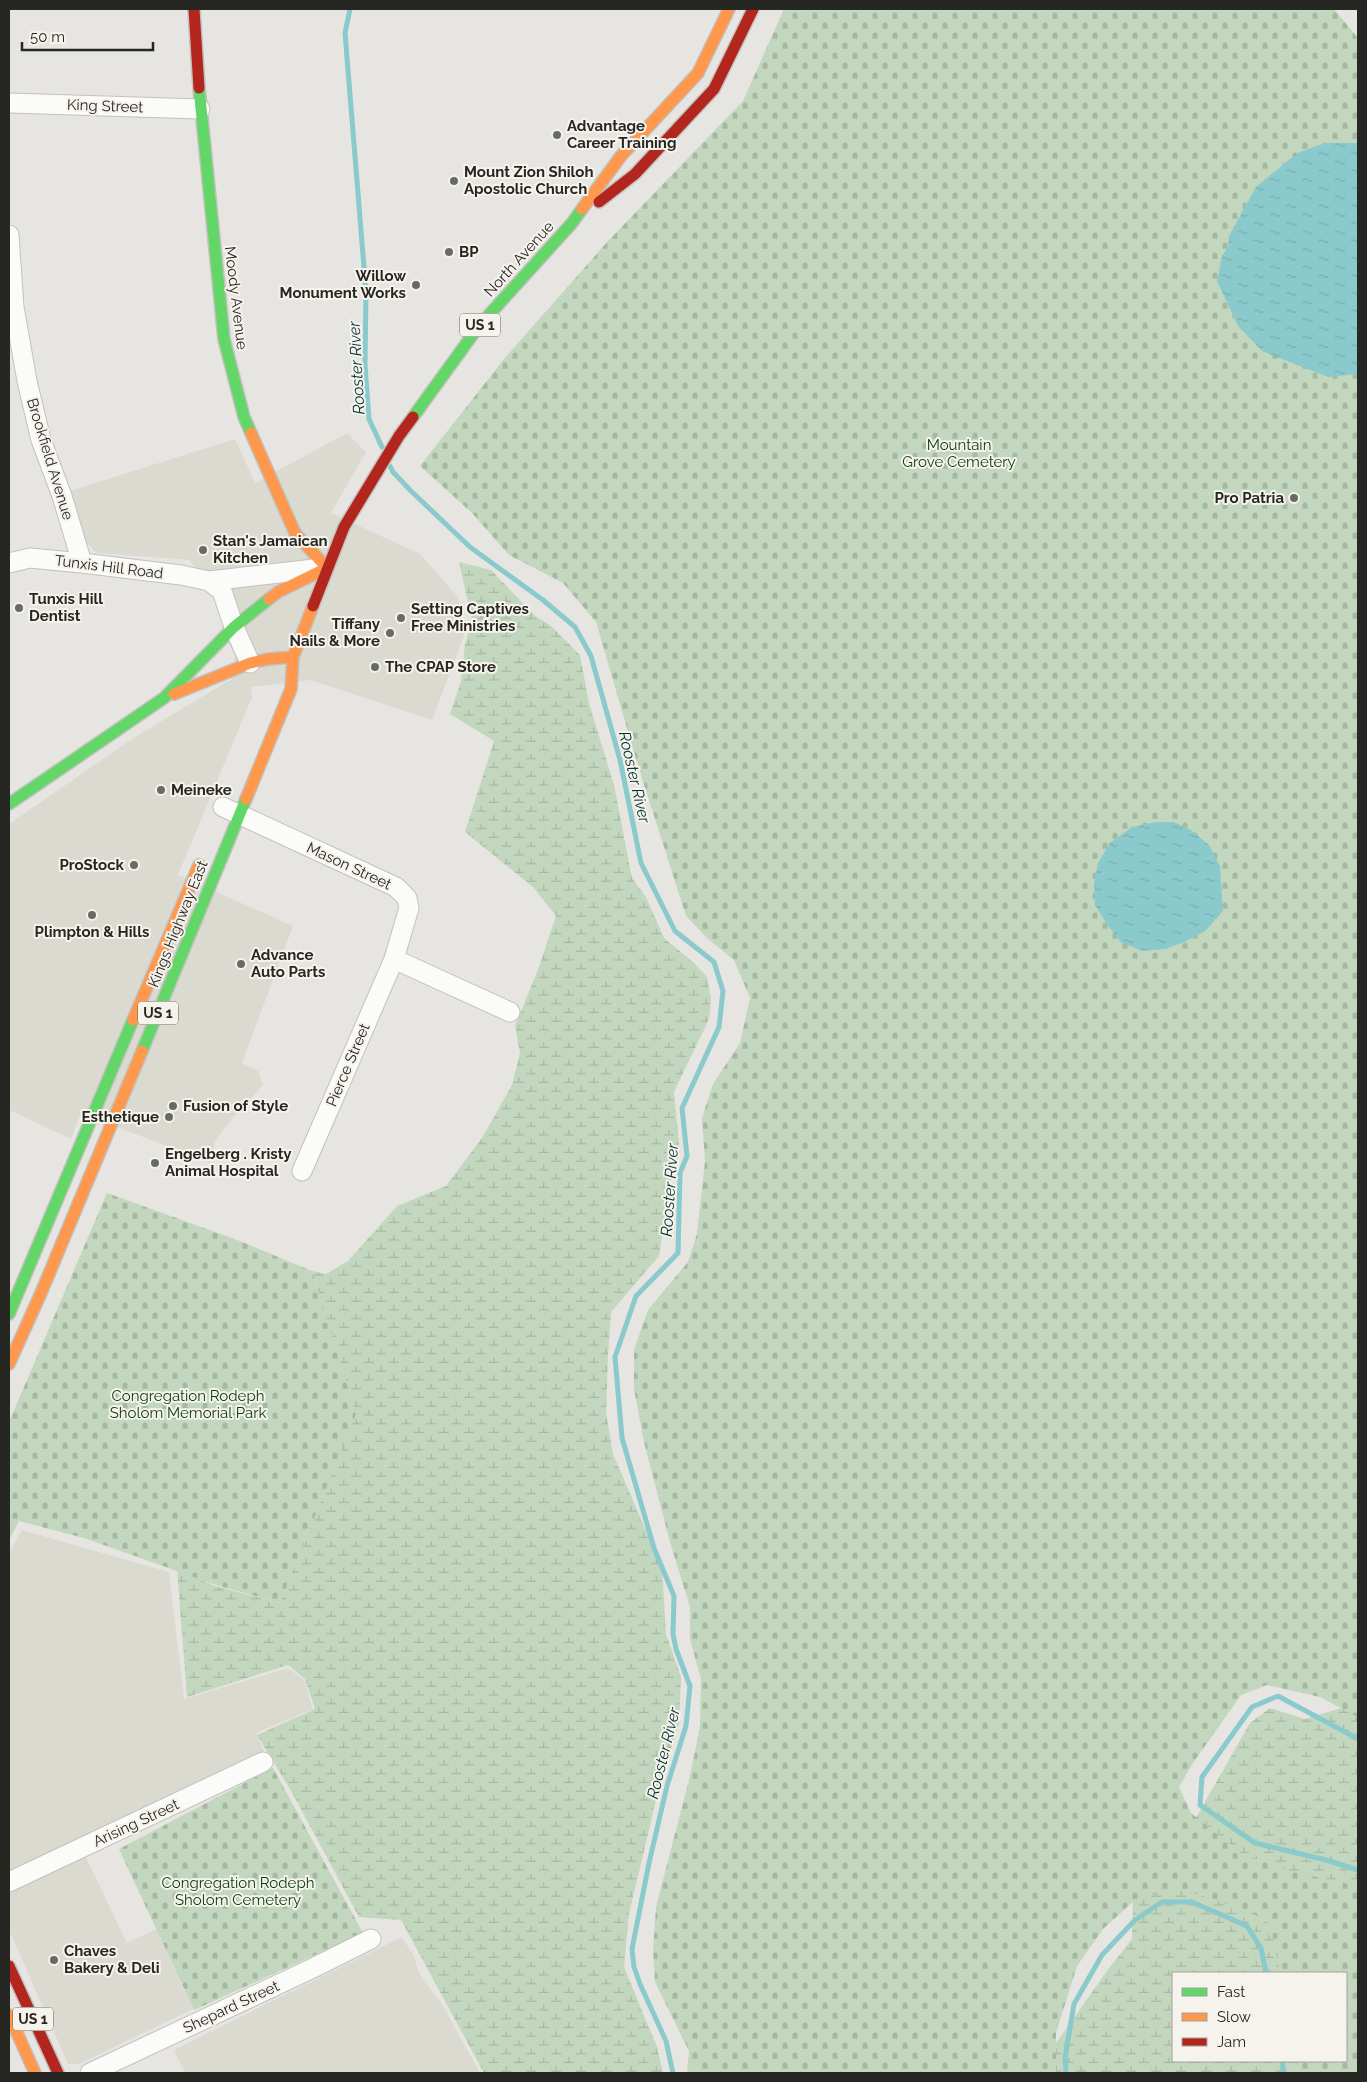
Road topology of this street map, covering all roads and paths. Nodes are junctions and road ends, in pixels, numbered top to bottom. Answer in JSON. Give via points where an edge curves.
{"nodes":[{"id":1,"x":194,"y":9,"type":"edge"},
{"id":2,"x":729,"y":9,"type":"edge"},
{"id":3,"x":753,"y":9,"type":"edge"},
{"id":4,"x":9,"y":103,"type":"edge"},
{"id":5,"x":200,"y":109,"type":"junction"},
{"id":6,"x":572,"y":223,"type":"junction"},
{"id":7,"x":9,"y":235,"type":"edge"},
{"id":8,"x":12,"y":307,"type":"edge"},
{"id":9,"x":399,"y":436,"type":"joint"},
{"id":10,"x":9,"y":563,"type":"edge"},
{"id":11,"x":82,"y":563,"type":"junction"},
{"id":12,"x":327,"y":568,"type":"junction"},
{"id":13,"x":209,"y":581,"type":"junction"},
{"id":14,"x":234,"y":627,"type":"junction"},
{"id":15,"x":293,"y":657,"type":"junction"},
{"id":16,"x":250,"y":663,"type":"junction"},
{"id":17,"x":278,"y":678,"type":"dead end"},
{"id":18,"x":164,"y":698,"type":"junction"},
{"id":19,"x":9,"y":804,"type":"edge"},
{"id":20,"x":227,"y":809,"type":"junction"},
{"id":21,"x":204,"y":852,"type":"dead end"},
{"id":22,"x":394,"y":959,"type":"junction"},
{"id":23,"x":510,"y":1012,"type":"dead end"},
{"id":24,"x":302,"y":1171,"type":"dead end"},
{"id":25,"x":9,"y":1314,"type":"edge"},
{"id":26,"x":9,"y":1364,"type":"edge"},
{"id":27,"x":263,"y":1762,"type":"dead end"},
{"id":28,"x":9,"y":1882,"type":"edge"},
{"id":29,"x":371,"y":1938,"type":"dead end"},
{"id":30,"x":9,"y":1966,"type":"edge"},
{"id":31,"x":9,"y":2015,"type":"edge"},
{"id":32,"x":35,"y":2073,"type":"edge"},
{"id":33,"x":58,"y":2073,"type":"edge"},
{"id":34,"x":90,"y":2073,"type":"edge"}],
"edges":[{"from":1,"to":5,"type":"main road","name":"Moody Avenue"},
{"from":2,"to":6,"type":"main road","name":"North Avenue","number":"US 1","via":[[698,73],[621,156]]},
{"from":3,"to":6,"type":"main road","name":"North Avenue","number":"US 1","via":[[714,89],[635,174]]},
{"from":4,"to":5,"type":"street","name":"King Street"},
{"from":5,"to":12,"type":"main road","name":"Moody Avenue","via":[[224,339],[244,418],[295,533]]},
{"from":6,"to":9,"type":"main road","name":"North Avenue","number":"US 1","via":[[479,326]]},
{"from":7,"to":8,"type":"street","name":"Brookfield Avenue"},
{"from":8,"to":11,"type":"street","name":"Brookfield Avenue","via":[[41,440]]},
{"from":9,"to":12,"type":"main road","name":"Kings Highway East","number":"US 1","via":[[350,517]]},
{"from":10,"to":11,"type":"street","name":"Tunxis Hill Road","via":[[30,558]]},
{"from":11,"to":13,"type":"street","name":"Tunxis Hill Road"},
{"from":12,"to":13,"type":"street","name":"Tunxis Hill Road"},
{"from":12,"to":14,"type":"main road","via":[[278,592]]},
{"from":12,"to":15,"type":"main road","name":"Kings Highway East","number":"US 1"},
{"from":13,"to":14,"type":"street","via":[[222,591]]},
{"from":14,"to":16,"type":"street"},
{"from":14,"to":18,"type":"main road"},
{"from":15,"to":16,"type":"main road"},
{"from":15,"to":17,"type":"main road","name":"Kings Highway East","number":"US 1"},
{"from":15,"to":20,"type":"main road","name":"Kings Highway East","number":"US 1","via":[[291,689]]},
{"from":16,"to":18,"type":"main road"},
{"from":18,"to":19,"type":"main road"},
{"from":20,"to":22,"type":"street","name":"Mason Street","via":[[396,887],[407,898],[409,908]]},
{"from":20,"to":26,"type":"main road","name":"Kings Highway East","number":"US 1","via":[[41,1293]]},
{"from":21,"to":25,"type":"main road","name":"Kings Highway East","number":"US 1"},
{"from":22,"to":23,"type":"street"},
{"from":22,"to":24,"type":"street","name":"Pierce Street"},
{"from":27,"to":28,"type":"street","name":"Arising Street"},
{"from":29,"to":34,"type":"street","name":"Shepard Street"},
{"from":30,"to":33,"type":"main road","number":"US 1"},
{"from":31,"to":32,"type":"main road","number":"US 1"}]}
